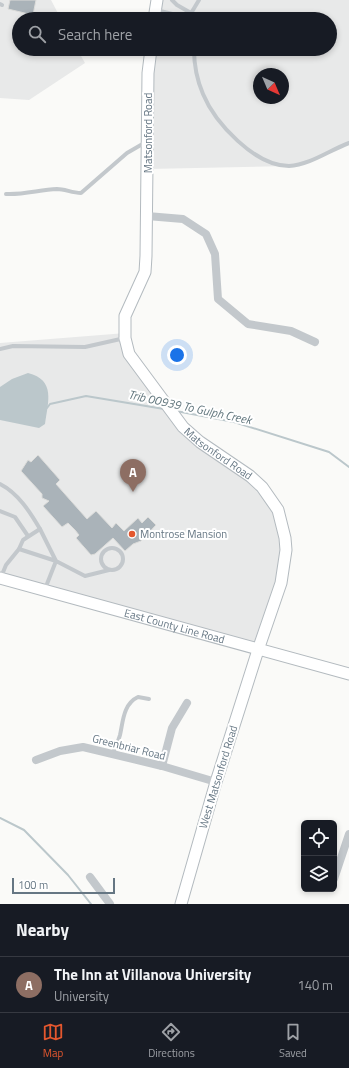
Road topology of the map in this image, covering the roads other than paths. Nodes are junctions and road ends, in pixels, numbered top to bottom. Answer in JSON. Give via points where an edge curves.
{"nodes":[{"id":1,"x":172,"y":0,"type":"edge"},
{"id":2,"x":199,"y":0,"type":"edge"},
{"id":3,"x":189,"y":12,"type":"edge"},
{"id":4,"x":192,"y":12,"type":"edge"},
{"id":5,"x":150,"y":56,"type":"edge"},
{"id":6,"x":194,"y":56,"type":"edge"},
{"id":7,"x":148,"y":140,"type":"junction"},
{"id":8,"x":349,"y":143,"type":"edge"},
{"id":9,"x":6,"y":194,"type":"dead end"},
{"id":10,"x":147,"y":216,"type":"junction"},
{"id":11,"x":125,"y":338,"type":"junction"},
{"id":12,"x":315,"y":342,"type":"dead end"},
{"id":13,"x":0,"y":349,"type":"edge"},
{"id":14,"x":0,"y":484,"type":"edge"},
{"id":15,"x":0,"y":511,"type":"edge"},
{"id":16,"x":40,"y":528,"type":"junction"},
{"id":17,"x":28,"y":536,"type":"junction"},
{"id":18,"x":18,"y":549,"type":"junction"},
{"id":19,"x":56,"y":561,"type":"junction"},
{"id":20,"x":109,"y":570,"type":"junction"},
{"id":21,"x":0,"y":578,"type":"edge"},
{"id":22,"x":45,"y":590,"type":"junction"},
{"id":23,"x":258,"y":650,"type":"junction"},
{"id":24,"x":349,"y":674,"type":"edge"},
{"id":25,"x":149,"y":699,"type":"dead end"},
{"id":26,"x":187,"y":703,"type":"dead end"},
{"id":27,"x":113,"y":753,"type":"junction"},
{"id":28,"x":36,"y":760,"type":"dead end"},
{"id":29,"x":162,"y":766,"type":"junction"},
{"id":30,"x":216,"y":782,"type":"junction"},
{"id":31,"x":349,"y":834,"type":"edge"},
{"id":32,"x":337,"y":870,"type":"edge"},
{"id":33,"x":90,"y":877,"type":"dead end"},
{"id":34,"x":110,"y":904,"type":"edge"},
{"id":35,"x":180,"y":904,"type":"edge"}],
"edges":[{"from":1,"to":3,"type":"lane"},
{"from":2,"to":4,"type":"lane"},
{"from":5,"to":7,"type":"main road","name":"Matsonford Road"},
{"from":6,"to":8,"type":"lane","via":[[203,94],[220,122],[251,152],[269,162],[288,166],[306,162]]},
{"from":7,"to":9,"type":"lane","via":[[127,153],[81,193],[59,189],[20,195]]},
{"from":7,"to":10,"type":"main road","name":"Matsonford Road"},
{"from":10,"to":11,"type":"main road","name":"Matsonford Road","via":[[145,272],[125,316]]},
{"from":10,"to":12,"type":"street","via":[[182,218],[206,234],[215,254],[218,299],[248,324],[291,331]]},
{"from":11,"to":13,"type":"lane","via":[[85,347],[13,346]]},
{"from":11,"to":23,"type":"main road","name":"Matsonford Road","via":[[129,354],[183,427],[200,442],[250,476],[262,487],[278,510],[285,538],[285,565]]},
{"from":14,"to":16,"type":"lane","via":[[19,499]]},
{"from":15,"to":17,"type":"lane","via":[[15,517]]},
{"from":16,"to":17,"type":"lane"},
{"from":16,"to":19,"type":"lane"},
{"from":17,"to":18,"type":"lane"},
{"from":18,"to":19,"type":"lane"},
{"from":18,"to":21,"type":"lane","via":[[6,564]]},
{"from":19,"to":20,"type":"lane","via":[[85,576]]},
{"from":19,"to":22,"type":"lane"},
{"from":20,"to":20,"type":"lane","via":[[119,568],[123,563],[121,553],[116,549],[109,548],[102,556],[102,562]]},
{"from":21,"to":22,"type":"main road","name":"East County Line Road"},
{"from":22,"to":23,"type":"main road","name":"East County Line Road"},
{"from":23,"to":24,"type":"main road","name":"East County Line Road"},
{"from":23,"to":30,"type":"main road","name":"West Matsonford Road"},
{"from":25,"to":27,"type":"lane","via":[[138,697],[123,715],[120,736]]},
{"from":26,"to":29,"type":"street","via":[[172,728]]},
{"from":27,"to":28,"type":"street","name":"Greenbriar Road","via":[[83,747],[60,751]]},
{"from":27,"to":29,"type":"street","name":"Greenbriar Road"},
{"from":29,"to":30,"type":"street","name":"Greenbriar Road"},
{"from":30,"to":35,"type":"main road","name":"West Matsonford Road"},
{"from":31,"to":32,"type":"street"},
{"from":33,"to":34,"type":"street"}]}
